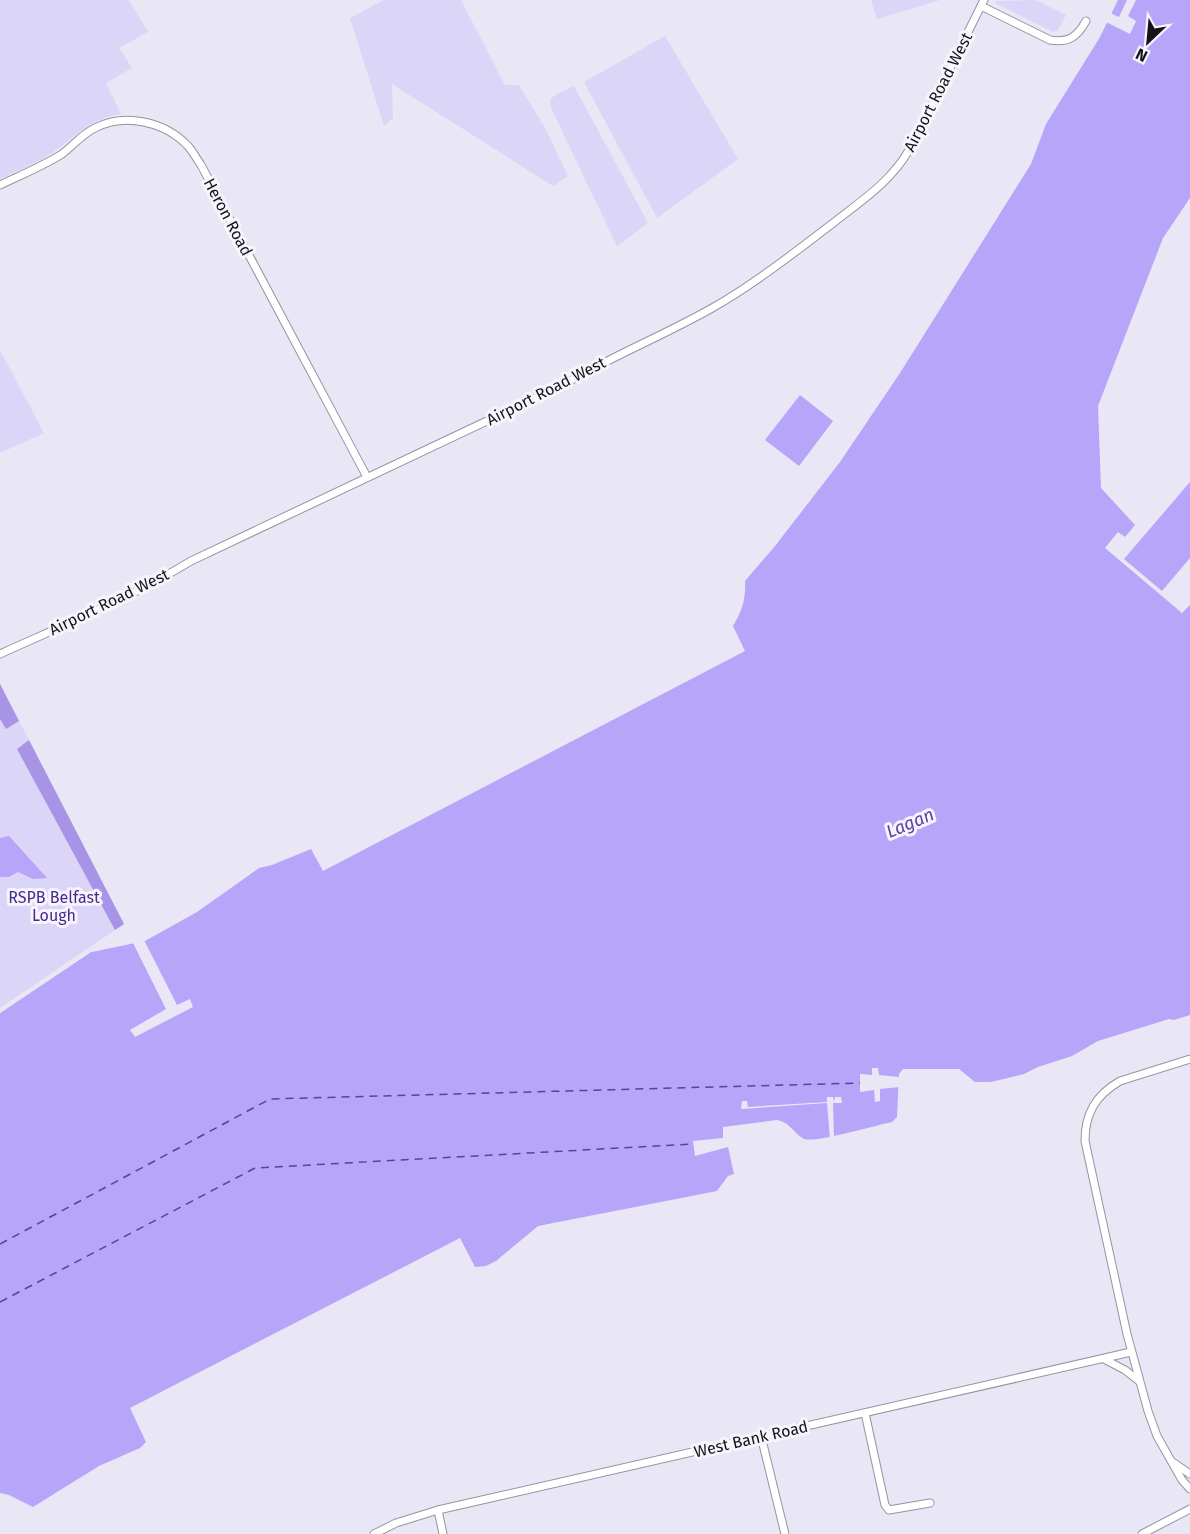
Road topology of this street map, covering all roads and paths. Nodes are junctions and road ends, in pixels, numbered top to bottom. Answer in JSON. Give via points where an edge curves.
{"nodes":[{"id":1,"x":982,"y":3,"type":"edge"},
{"id":2,"x":1086,"y":21,"type":"dead end"},
{"id":3,"x":0,"y":185,"type":"edge"},
{"id":4,"x":367,"y":477,"type":"junction"},
{"id":5,"x":0,"y":654,"type":"edge"},
{"id":6,"x":1188,"y":1059,"type":"edge"},
{"id":7,"x":1131,"y":1352,"type":"junction"},
{"id":8,"x":1104,"y":1359,"type":"junction"},
{"id":9,"x":1139,"y":1381,"type":"junction"},
{"id":10,"x":865,"y":1413,"type":"junction"},
{"id":11,"x":761,"y":1436,"type":"junction"},
{"id":12,"x":1174,"y":1463,"type":"junction"},
{"id":13,"x":1190,"y":1474,"type":"edge"},
{"id":14,"x":1190,"y":1489,"type":"edge"},
{"id":15,"x":930,"y":1503,"type":"dead end"},
{"id":16,"x":1190,"y":1509,"type":"edge"},
{"id":17,"x":438,"y":1510,"type":"junction"},
{"id":18,"x":374,"y":1534,"type":"edge"},
{"id":19,"x":442,"y":1534,"type":"edge"},
{"id":20,"x":785,"y":1534,"type":"edge"},
{"id":21,"x":1142,"y":1534,"type":"edge"}],
"edges":[{"from":1,"to":2,"type":"street","via":[[1050,40],[1071,39]]},
{"from":1,"to":4,"type":"street","name":"Airport Road West","via":[[903,160],[880,186],[828,227],[715,306],[563,385]]},
{"from":3,"to":4,"type":"street","name":"Heron Road","via":[[50,161],[106,123],[136,120],[178,138],[201,165]]},
{"from":4,"to":5,"type":"street","name":"Airport Road West"},
{"from":6,"to":7,"type":"street","via":[[1119,1081],[1093,1104],[1085,1126]]},
{"from":7,"to":8,"type":"street","name":"West Bank Road"},
{"from":7,"to":9,"type":"street"},
{"from":8,"to":9,"type":"street"},
{"from":8,"to":10,"type":"street","name":"West Bank Road"},
{"from":9,"to":12,"type":"street","via":[[1152,1427]]},
{"from":10,"to":11,"type":"street","name":"West Bank Road"},
{"from":10,"to":15,"type":"street","via":[[885,1505],[889,1510]]},
{"from":11,"to":17,"type":"street","name":"West Bank Road"},
{"from":11,"to":20,"type":"street"},
{"from":12,"to":13,"type":"street"},
{"from":12,"to":14,"type":"street"},
{"from":16,"to":21,"type":"street"},
{"from":17,"to":18,"type":"street","name":"West Bank Road"},
{"from":17,"to":19,"type":"street"}]}
